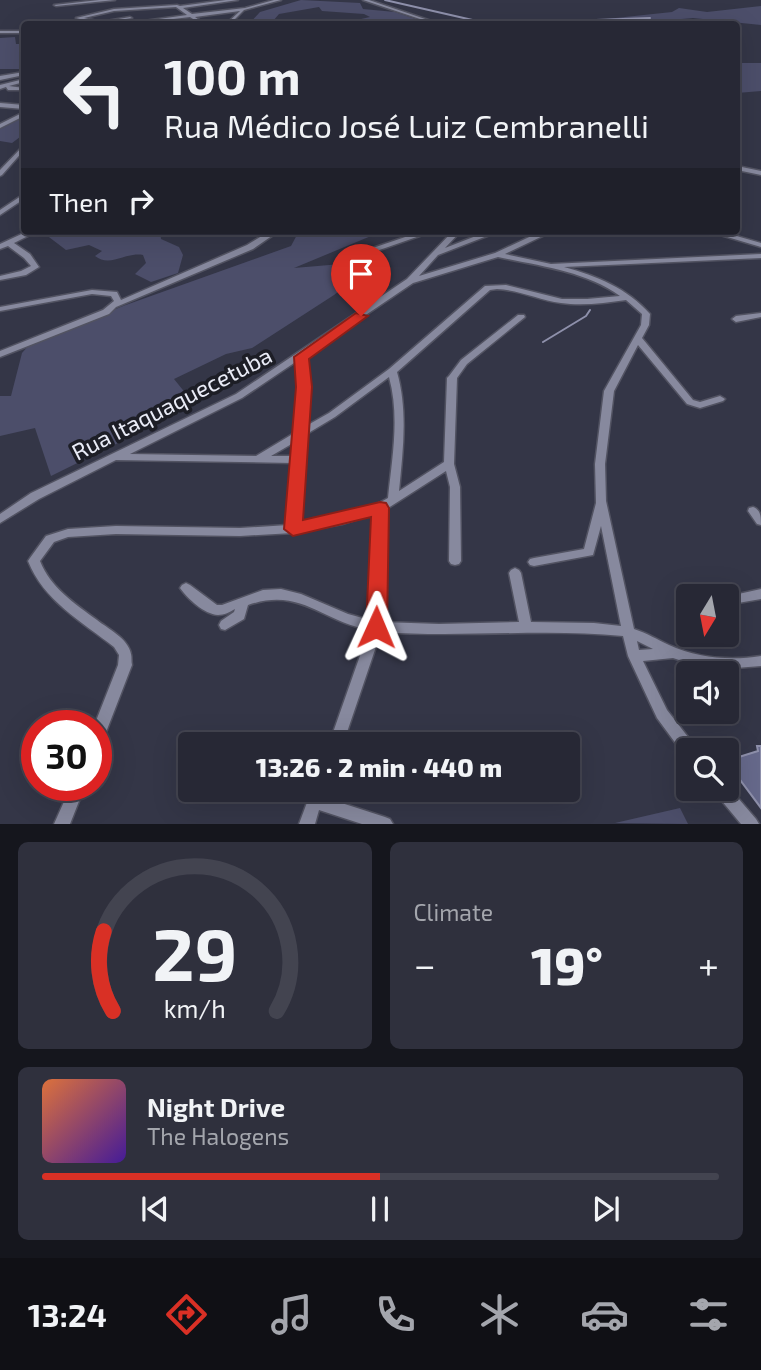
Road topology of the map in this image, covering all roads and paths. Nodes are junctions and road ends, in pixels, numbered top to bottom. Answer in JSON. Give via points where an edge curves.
{"nodes":[{"id":1,"x":44,"y":0,"type":"edge"},
{"id":2,"x":113,"y":0,"type":"edge"},
{"id":3,"x":167,"y":0,"type":"edge"},
{"id":4,"x":210,"y":0,"type":"edge"},
{"id":5,"x":236,"y":0,"type":"edge"},
{"id":6,"x":250,"y":0,"type":"edge"},
{"id":7,"x":279,"y":0,"type":"edge"},
{"id":8,"x":365,"y":0,"type":"edge"},
{"id":9,"x":160,"y":2,"type":"edge"},
{"id":10,"x":216,"y":3,"type":"junction"},
{"id":11,"x":56,"y":5,"type":"junction"},
{"id":12,"x":180,"y":7,"type":"junction"},
{"id":13,"x":148,"y":8,"type":"junction"},
{"id":14,"x":66,"y":9,"type":"dead end"},
{"id":15,"x":122,"y":9,"type":"junction"},
{"id":16,"x":245,"y":9,"type":"junction"},
{"id":17,"x":232,"y":10,"type":"junction"},
{"id":18,"x":152,"y":15,"type":"junction"},
{"id":19,"x":193,"y":16,"type":"junction"},
{"id":20,"x":159,"y":20,"type":"junction"},
{"id":21,"x":88,"y":21,"type":"edge"},
{"id":22,"x":116,"y":21,"type":"edge"},
{"id":23,"x":150,"y":21,"type":"edge"},
{"id":24,"x":199,"y":21,"type":"edge"},
{"id":25,"x":230,"y":21,"type":"edge"},
{"id":26,"x":429,"y":21,"type":"edge"},
{"id":27,"x":0,"y":32,"type":"edge"},
{"id":28,"x":21,"y":32,"type":"edge"},
{"id":29,"x":21,"y":74,"type":"edge"},
{"id":30,"x":0,"y":78,"type":"edge"},
{"id":31,"x":21,"y":82,"type":"edge"},
{"id":32,"x":0,"y":87,"type":"edge"},
{"id":33,"x":21,"y":89,"type":"edge"},
{"id":34,"x":0,"y":107,"type":"edge"},
{"id":35,"x":21,"y":109,"type":"edge"},
{"id":36,"x":21,"y":111,"type":"edge"},
{"id":37,"x":0,"y":126,"type":"edge"},
{"id":38,"x":21,"y":150,"type":"edge"},
{"id":39,"x":740,"y":169,"type":"edge"},
{"id":40,"x":761,"y":173,"type":"edge"},
{"id":41,"x":0,"y":174,"type":"edge"},
{"id":42,"x":21,"y":198,"type":"edge"},
{"id":43,"x":0,"y":213,"type":"edge"},
{"id":44,"x":27,"y":235,"type":"edge"},
{"id":45,"x":269,"y":235,"type":"edge"},
{"id":46,"x":418,"y":235,"type":"edge"},
{"id":47,"x":453,"y":235,"type":"edge"},
{"id":48,"x":476,"y":235,"type":"edge"},
{"id":49,"x":487,"y":235,"type":"edge"},
{"id":50,"x":538,"y":235,"type":"edge"},
{"id":51,"x":725,"y":235,"type":"edge"},
{"id":52,"x":470,"y":242,"type":"junction"},
{"id":53,"x":10,"y":244,"type":"junction"},
{"id":54,"x":761,"y":245,"type":"edge"},
{"id":55,"x":0,"y":247,"type":"edge"},
{"id":56,"x":362,"y":253,"type":"dead end"},
{"id":57,"x":435,"y":254,"type":"junction"},
{"id":58,"x":498,"y":254,"type":"junction"},
{"id":59,"x":761,"y":256,"type":"edge"},
{"id":60,"x":425,"y":264,"type":"junction"},
{"id":61,"x":546,"y":266,"type":"junction"},
{"id":62,"x":442,"y":269,"type":"junction"},
{"id":63,"x":0,"y":278,"type":"edge"},
{"id":64,"x":410,"y":281,"type":"junction"},
{"id":65,"x":628,"y":298,"type":"junction"},
{"id":66,"x":116,"y":305,"type":"junction"},
{"id":67,"x":0,"y":309,"type":"edge"},
{"id":68,"x":761,"y":315,"type":"edge"},
{"id":69,"x":521,"y":317,"type":"dead end"},
{"id":70,"x":736,"y":319,"type":"dead end"},
{"id":71,"x":637,"y":338,"type":"junction"},
{"id":72,"x":0,"y":354,"type":"edge"},
{"id":73,"x":301,"y":357,"type":"junction"},
{"id":74,"x":392,"y":371,"type":"junction"},
{"id":75,"x":720,"y":399,"type":"dead end"},
{"id":76,"x":300,"y":434,"type":"junction"},
{"id":77,"x":113,"y":457,"type":"junction"},
{"id":78,"x":260,"y":458,"type":"junction"},
{"id":79,"x":298,"y":460,"type":"junction"},
{"id":80,"x":449,"y":464,"type":"junction"},
{"id":81,"x":393,"y":501,"type":"junction"},
{"id":82,"x":601,"y":501,"type":"junction"},
{"id":83,"x":380,"y":508,"type":"junction"},
{"id":84,"x":753,"y":511,"type":"dead end"},
{"id":85,"x":0,"y":519,"type":"edge"},
{"id":86,"x":761,"y":521,"type":"edge"},
{"id":87,"x":293,"y":529,"type":"junction"},
{"id":88,"x":455,"y":561,"type":"dead end"},
{"id":89,"x":534,"y":562,"type":"dead end"},
{"id":90,"x":515,"y":573,"type":"dead end"},
{"id":91,"x":186,"y":588,"type":"dead end"},
{"id":92,"x":761,"y":594,"type":"edge"},
{"id":93,"x":739,"y":598,"type":"edge"},
{"id":94,"x":243,"y":603,"type":"junction"},
{"id":95,"x":225,"y":625,"type":"dead end"},
{"id":96,"x":376,"y":627,"type":"junction"},
{"id":97,"x":526,"y":627,"type":"junction"},
{"id":98,"x":626,"y":631,"type":"junction"},
{"id":99,"x":675,"y":653,"type":"junction"},
{"id":100,"x":634,"y":656,"type":"junction"},
{"id":101,"x":761,"y":661,"type":"edge"},
{"id":102,"x":108,"y":710,"type":"edge"},
{"id":103,"x":340,"y":732,"type":"edge"},
{"id":104,"x":680,"y":738,"type":"edge"},
{"id":105,"x":72,"y":801,"type":"edge"},
{"id":106,"x":731,"y":801,"type":"edge"},
{"id":107,"x":315,"y":802,"type":"edge"},
{"id":108,"x":332,"y":802,"type":"edge"},
{"id":109,"x":62,"y":824,"type":"edge"},
{"id":110,"x":307,"y":824,"type":"edge"},
{"id":111,"x":386,"y":824,"type":"edge"},
{"id":112,"x":751,"y":824,"type":"edge"}],
"edges":[{"from":1,"to":11,"type":"street"},
{"from":2,"to":11,"type":"street"},
{"from":3,"to":9,"type":"street"},
{"from":4,"to":10,"type":"street"},
{"from":5,"to":10,"type":"street"},
{"from":6,"to":17,"type":"street"},
{"from":7,"to":16,"type":"street"},
{"from":8,"to":26,"type":"street"},
{"from":9,"to":15,"type":"street"},
{"from":10,"to":12,"type":"street"},
{"from":11,"to":14,"type":"street"},
{"from":12,"to":13,"type":"street"},
{"from":12,"to":19,"type":"street"},
{"from":13,"to":15,"type":"street"},
{"from":13,"to":18,"type":"street","via":[[160,12]]},
{"from":15,"to":21,"type":"street","via":[[78,18]]},
{"from":16,"to":17,"type":"street"},
{"from":16,"to":25,"type":"street"},
{"from":17,"to":19,"type":"street"},
{"from":18,"to":20,"type":"street"},
{"from":18,"to":22,"type":"street"},
{"from":19,"to":20,"type":"street"},
{"from":19,"to":24,"type":"street"},
{"from":20,"to":23,"type":"street"},
{"from":27,"to":28,"type":"street"},
{"from":29,"to":30,"type":"street"},
{"from":31,"to":32,"type":"street"},
{"from":32,"to":33,"type":"street"},
{"from":34,"to":35,"type":"street"},
{"from":36,"to":37,"type":"street"},
{"from":38,"to":41,"type":"street"},
{"from":39,"to":40,"type":"street"},
{"from":42,"to":43,"type":"street"},
{"from":44,"to":53,"type":"street"},
{"from":45,"to":66,"type":"street"},
{"from":46,"to":56,"type":"street"},
{"from":47,"to":57,"type":"street"},
{"from":48,"to":52,"type":"street"},
{"from":49,"to":52,"type":"street"},
{"from":50,"to":58,"type":"street","name":"Rua Itaquaquecetuba"},
{"from":51,"to":54,"type":"street"},
{"from":52,"to":57,"type":"street"},
{"from":53,"to":55,"type":"street"},
{"from":53,"to":63,"type":"street","via":[[35,267]]},
{"from":57,"to":60,"type":"street"},
{"from":58,"to":61,"type":"street"},
{"from":58,"to":62,"type":"street","name":"Rua Itaquaquecetuba"},
{"from":59,"to":61,"type":"street"},
{"from":60,"to":62,"type":"street"},
{"from":60,"to":64,"type":"street"},
{"from":61,"to":65,"type":"street","via":[[591,277]]},
{"from":62,"to":64,"type":"street","name":"Rua Itaquaquecetuba"},
{"from":64,"to":73,"type":"street","name":"Rua Itaquaquecetuba"},
{"from":65,"to":71,"type":"street","via":[[646,314]]},
{"from":65,"to":74,"type":"street","via":[[581,302],[547,299],[508,287],[488,288]]},
{"from":66,"to":67,"type":"street","via":[[114,294],[100,291]]},
{"from":66,"to":72,"type":"street"},
{"from":68,"to":70,"type":"street"},
{"from":69,"to":80,"type":"street","via":[[455,370],[450,386]]},
{"from":71,"to":75,"type":"street","via":[[690,402],[700,405]]},
{"from":71,"to":82,"type":"street","via":[[615,379],[605,411]]},
{"from":73,"to":76,"type":"street"},
{"from":73,"to":77,"type":"street","name":"Rua Itaquaquecetuba","via":[[239,396]]},
{"from":74,"to":76,"type":"street"},
{"from":74,"to":81,"type":"street","via":[[400,418]]},
{"from":76,"to":78,"type":"street"},
{"from":76,"to":79,"type":"street"},
{"from":77,"to":78,"type":"street"},
{"from":77,"to":85,"type":"street","name":"Rua Itaquaquecetuba"},
{"from":78,"to":79,"type":"street"},
{"from":79,"to":87,"type":"street"},
{"from":80,"to":81,"type":"street"},
{"from":80,"to":88,"type":"street","via":[[455,487]]},
{"from":81,"to":83,"type":"street"},
{"from":82,"to":89,"type":"street","via":[[589,552]]},
{"from":82,"to":98,"type":"street"},
{"from":83,"to":87,"type":"street"},
{"from":83,"to":96,"type":"street"},
{"from":84,"to":86,"type":"street"},
{"from":87,"to":102,"type":"street","via":[[116,530],[68,533],[50,539],[34,561],[36,572],[125,654]]},
{"from":90,"to":97,"type":"street"},
{"from":91,"to":94,"type":"street","via":[[214,609]]},
{"from":92,"to":93,"type":"street"},
{"from":94,"to":95,"type":"street","via":[[240,615]]},
{"from":94,"to":96,"type":"street","via":[[258,595],[288,594]]},
{"from":96,"to":97,"type":"street"},
{"from":96,"to":103,"type":"street"},
{"from":97,"to":98,"type":"street"},
{"from":98,"to":99,"type":"street"},
{"from":98,"to":100,"type":"street"},
{"from":99,"to":100,"type":"street"},
{"from":99,"to":101,"type":"street","via":[[712,663]]},
{"from":100,"to":104,"type":"street","via":[[662,714]]},
{"from":105,"to":109,"type":"street"},
{"from":106,"to":112,"type":"street"},
{"from":107,"to":110,"type":"street"},
{"from":108,"to":111,"type":"street"}]}
